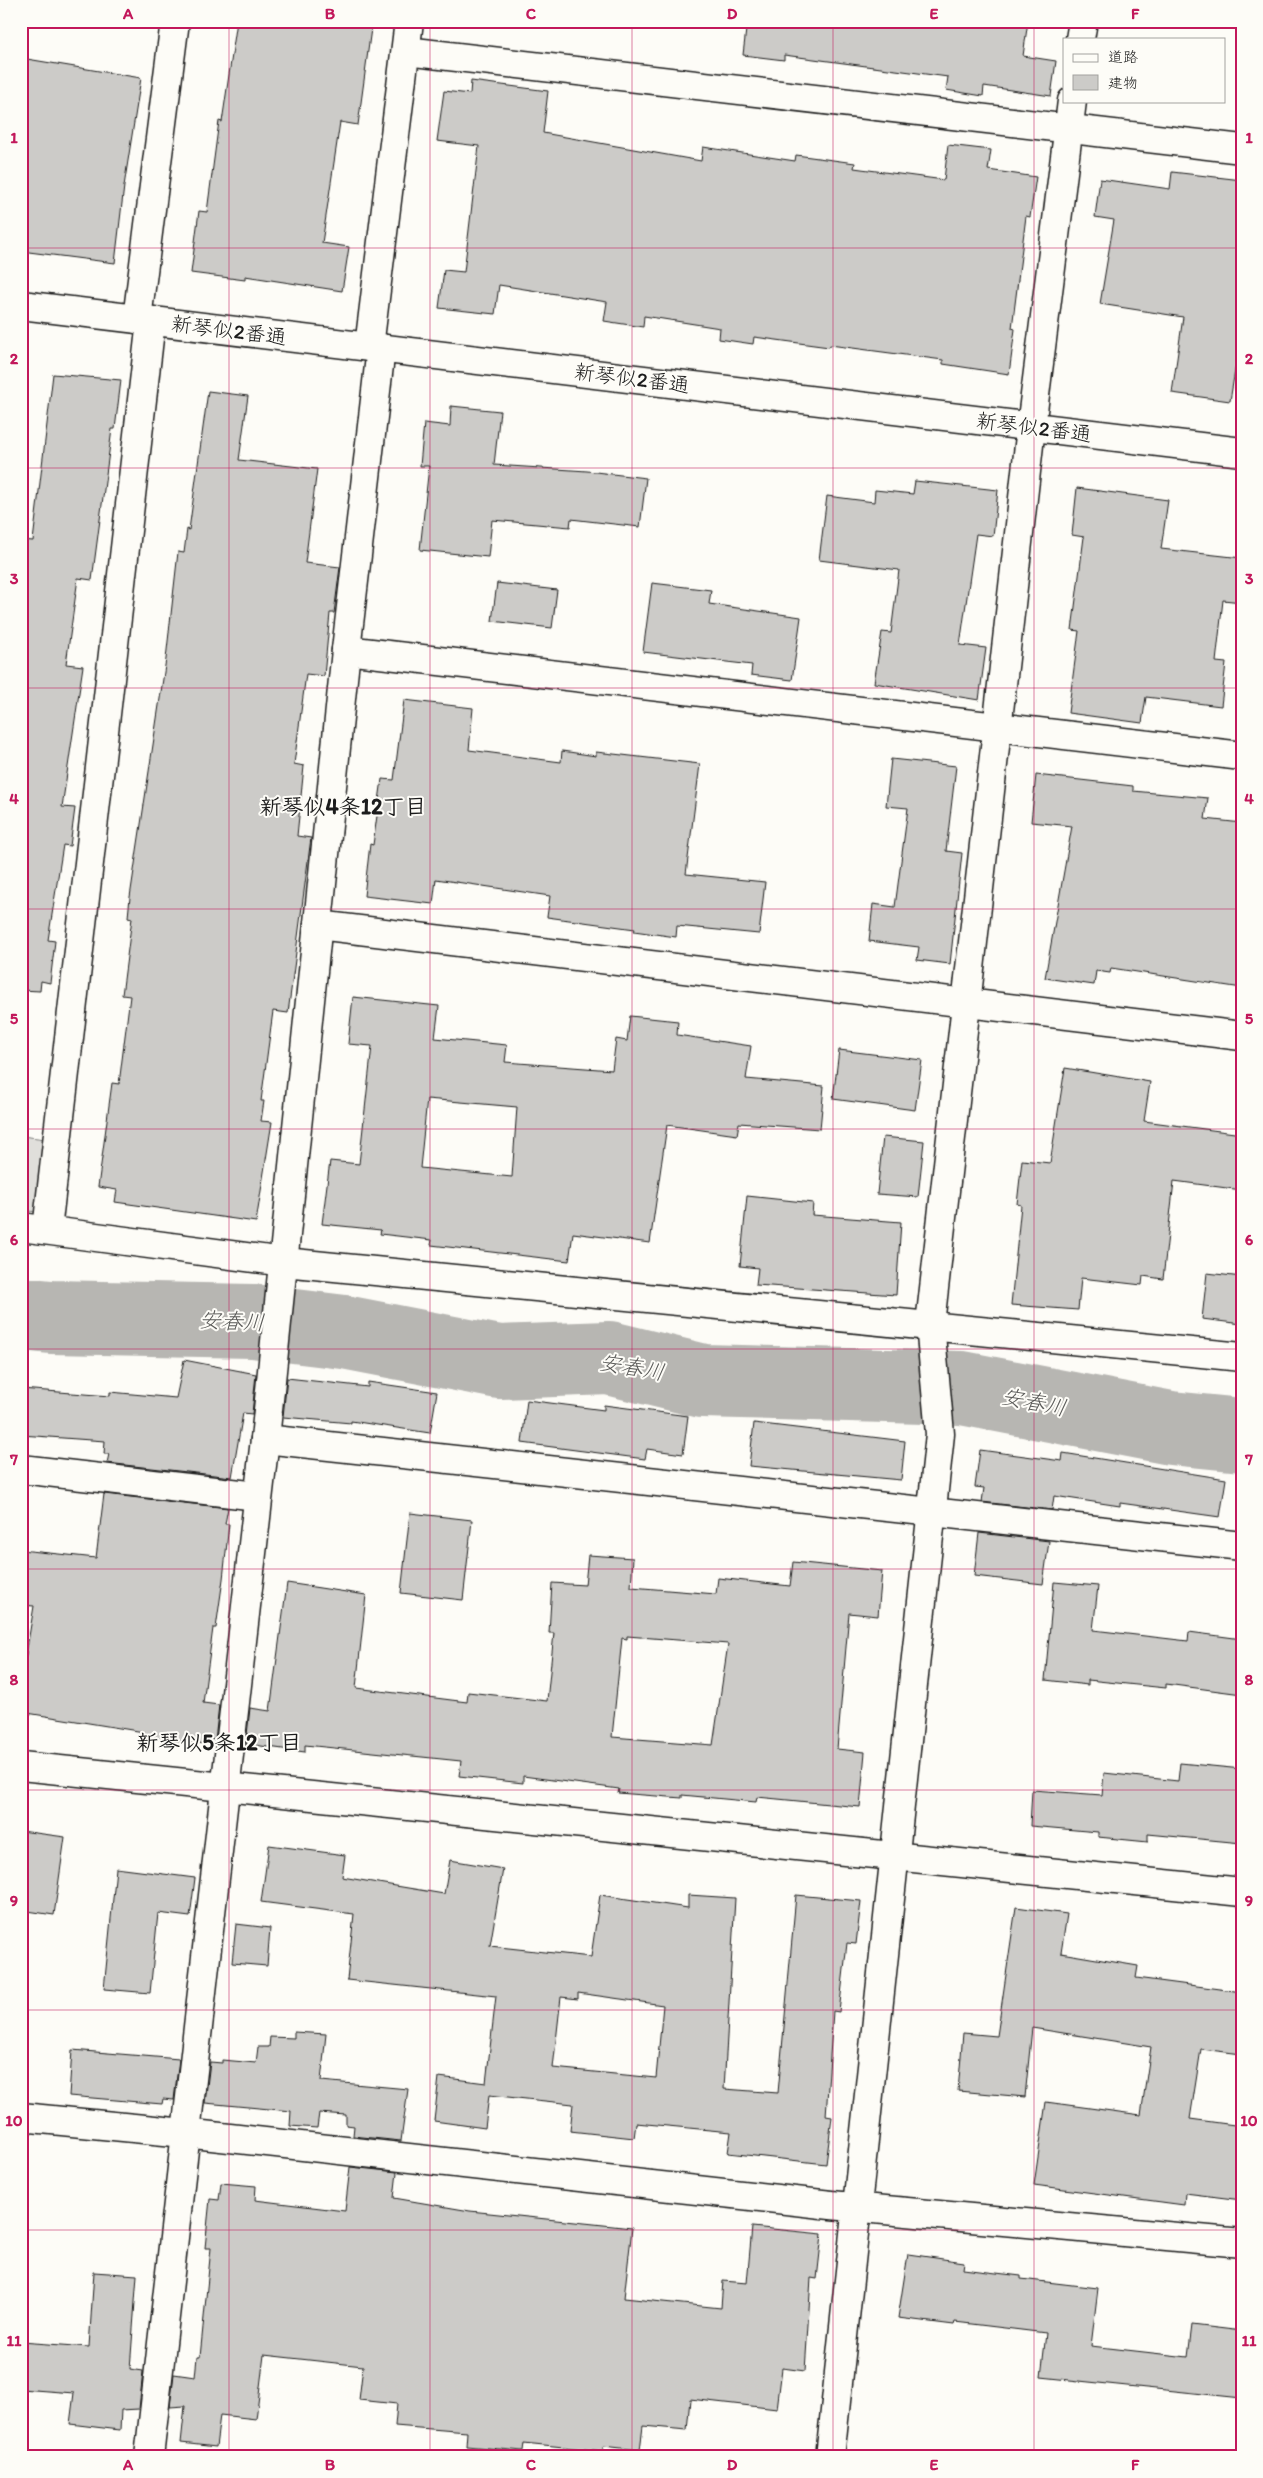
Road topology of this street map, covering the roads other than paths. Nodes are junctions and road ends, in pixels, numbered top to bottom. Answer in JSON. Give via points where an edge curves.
{"nodes":[{"id":1,"x":175,"y":21,"type":"edge"},
{"id":2,"x":409,"y":21,"type":"edge"},
{"id":3,"x":1083,"y":21,"type":"edge"},
{"id":4,"x":1080,"y":38,"type":"edge"},
{"id":5,"x":406,"y":51,"type":"junction"},
{"id":6,"x":1071,"y":114,"type":"edge"},
{"id":7,"x":1242,"y":149,"type":"edge"},
{"id":8,"x":21,"y":305,"type":"edge"},
{"id":9,"x":144,"y":320,"type":"junction"},
{"id":10,"x":375,"y":348,"type":"junction"},
{"id":11,"x":1031,"y":426,"type":"junction"},
{"id":12,"x":1242,"y":452,"type":"edge"},
{"id":13,"x":346,"y":650,"type":"junction"},
{"id":14,"x":997,"y":727,"type":"junction"},
{"id":15,"x":1242,"y":756,"type":"edge"},
{"id":16,"x":318,"y":925,"type":"junction"},
{"id":17,"x":966,"y":1002,"type":"junction"},
{"id":18,"x":1242,"y":1036,"type":"edge"},
{"id":19,"x":34,"y":1228,"type":"edge"},
{"id":20,"x":284,"y":1262,"type":"junction"},
{"id":21,"x":930,"y":1324,"type":"junction"},
{"id":22,"x":1242,"y":1357,"type":"edge"},
{"id":23,"x":265,"y":1439,"type":"junction"},
{"id":24,"x":21,"y":1469,"type":"edge"},
{"id":25,"x":258,"y":1496,"type":"junction"},
{"id":26,"x":932,"y":1511,"type":"junction"},
{"id":27,"x":1242,"y":1546,"type":"edge"},
{"id":28,"x":21,"y":1766,"type":"edge"},
{"id":29,"x":225,"y":1787,"type":"junction"},
{"id":30,"x":895,"y":1856,"type":"junction"},
{"id":31,"x":1242,"y":1892,"type":"edge"},
{"id":32,"x":21,"y":2118,"type":"edge"},
{"id":33,"x":185,"y":2132,"type":"junction"},
{"id":34,"x":857,"y":2207,"type":"junction"},
{"id":35,"x":1242,"y":2243,"type":"edge"},
{"id":36,"x":149,"y":2457,"type":"edge"},
{"id":37,"x":830,"y":2457,"type":"edge"}],
"edges":[{"from":1,"to":9,"type":"street"},
{"from":2,"to":5,"type":"street"},
{"from":3,"to":4,"type":"street"},
{"from":5,"to":6,"type":"street"},
{"from":5,"to":10,"type":"street"},
{"from":6,"to":7,"type":"street"},
{"from":6,"to":11,"type":"street"},
{"from":8,"to":9,"type":"street","name":"新琴似2番通"},
{"from":9,"to":10,"type":"street","name":"新琴似2番通"},
{"from":9,"to":19,"type":"street"},
{"from":10,"to":11,"type":"street","name":"新琴似2番通"},
{"from":10,"to":13,"type":"street"},
{"from":11,"to":12,"type":"street","name":"新琴似2番通"},
{"from":11,"to":14,"type":"street"},
{"from":13,"to":14,"type":"street"},
{"from":13,"to":16,"type":"street"},
{"from":14,"to":15,"type":"street"},
{"from":14,"to":17,"type":"street"},
{"from":16,"to":17,"type":"street"},
{"from":16,"to":20,"type":"street"},
{"from":17,"to":18,"type":"street"},
{"from":17,"to":21,"type":"street"},
{"from":19,"to":20,"type":"street"},
{"from":20,"to":21,"type":"street"},
{"from":20,"to":23,"type":"street"},
{"from":21,"to":22,"type":"street"},
{"from":21,"to":26,"type":"street","via":[[940,1434]]},
{"from":23,"to":25,"type":"street"},
{"from":23,"to":26,"type":"street"},
{"from":24,"to":25,"type":"street"},
{"from":25,"to":29,"type":"street"},
{"from":26,"to":27,"type":"street"},
{"from":26,"to":30,"type":"street"},
{"from":28,"to":29,"type":"street"},
{"from":29,"to":30,"type":"street"},
{"from":29,"to":33,"type":"street"},
{"from":30,"to":31,"type":"street"},
{"from":30,"to":34,"type":"street"},
{"from":32,"to":33,"type":"street"},
{"from":33,"to":34,"type":"street"},
{"from":33,"to":36,"type":"street"},
{"from":34,"to":35,"type":"street"},
{"from":34,"to":37,"type":"street"}]}
